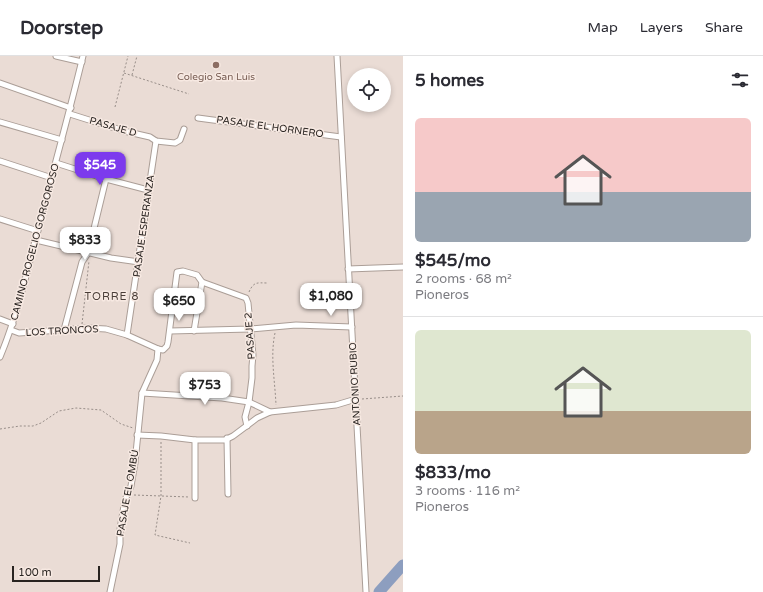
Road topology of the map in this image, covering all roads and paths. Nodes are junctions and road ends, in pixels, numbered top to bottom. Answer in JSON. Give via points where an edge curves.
{"nodes":[{"id":1,"x":56,"y":56,"type":"edge"},
{"id":2,"x":84,"y":56,"type":"edge"},
{"id":3,"x":128,"y":56,"type":"edge"},
{"id":4,"x":137,"y":56,"type":"edge"},
{"id":5,"x":337,"y":56,"type":"edge"},
{"id":6,"x":82,"y":62,"type":"junction"},
{"id":7,"x":124,"y":73,"type":"junction"},
{"id":8,"x":132,"y":75,"type":"junction"},
{"id":9,"x":0,"y":83,"type":"edge"},
{"id":10,"x":189,"y":94,"type":"dead end"},
{"id":11,"x":115,"y":107,"type":"dead end"},
{"id":12,"x":71,"y":108,"type":"junction"},
{"id":13,"x":70,"y":114,"type":"junction"},
{"id":14,"x":198,"y":118,"type":"dead end"},
{"id":15,"x":0,"y":122,"type":"edge"},
{"id":16,"x":184,"y":130,"type":"dead end"},
{"id":17,"x":341,"y":136,"type":"junction"},
{"id":18,"x":62,"y":140,"type":"junction"},
{"id":19,"x":156,"y":141,"type":"junction"},
{"id":20,"x":0,"y":161,"type":"edge"},
{"id":21,"x":56,"y":163,"type":"junction"},
{"id":22,"x":52,"y":178,"type":"junction"},
{"id":23,"x":106,"y":179,"type":"junction"},
{"id":24,"x":148,"y":190,"type":"junction"},
{"id":25,"x":0,"y":219,"type":"edge"},
{"id":26,"x":38,"y":231,"type":"junction"},
{"id":27,"x":36,"y":240,"type":"junction"},
{"id":28,"x":88,"y":253,"type":"junction"},
{"id":29,"x":139,"y":262,"type":"junction"},
{"id":30,"x":403,"y":267,"type":"edge"},
{"id":31,"x":348,"y":269,"type":"junction"},
{"id":32,"x":202,"y":282,"type":"junction"},
{"id":33,"x":268,"y":283,"type":"dead end"},
{"id":34,"x":246,"y":298,"type":"junction"},
{"id":35,"x":0,"y":319,"type":"edge"},
{"id":36,"x":13,"y":324,"type":"junction"},
{"id":37,"x":276,"y":326,"type":"junction"},
{"id":38,"x":352,"y":327,"type":"junction"},
{"id":39,"x":81,"y":329,"type":"junction"},
{"id":40,"x":250,"y":329,"type":"junction"},
{"id":41,"x":11,"y":330,"type":"junction"},
{"id":42,"x":64,"y":330,"type":"junction"},
{"id":43,"x":170,"y":331,"type":"junction"},
{"id":44,"x":194,"y":331,"type":"junction"},
{"id":45,"x":127,"y":335,"type":"junction"},
{"id":46,"x":158,"y":350,"type":"junction"},
{"id":47,"x":0,"y":357,"type":"edge"},
{"id":48,"x":142,"y":393,"type":"junction"},
{"id":49,"x":403,"y":396,"type":"edge"},
{"id":50,"x":356,"y":399,"type":"junction"},
{"id":51,"x":249,"y":402,"type":"junction"},
{"id":52,"x":270,"y":412,"type":"junction"},
{"id":53,"x":277,"y":412,"type":"junction"},
{"id":54,"x":247,"y":426,"type":"junction"},
{"id":55,"x":0,"y":428,"type":"edge"},
{"id":56,"x":138,"y":433,"type":"junction"},
{"id":57,"x":161,"y":436,"type":"junction"},
{"id":58,"x":227,"y":438,"type":"junction"},
{"id":59,"x":195,"y":440,"type":"junction"},
{"id":60,"x":228,"y":494,"type":"dead end"},
{"id":61,"x":127,"y":495,"type":"junction"},
{"id":62,"x":161,"y":496,"type":"junction"},
{"id":63,"x":195,"y":498,"type":"joint"},
{"id":64,"x":190,"y":543,"type":"dead end"},
{"id":65,"x":110,"y":592,"type":"edge"},
{"id":66,"x":366,"y":592,"type":"edge"}],
"edges":[{"from":1,"to":6,"type":"street"},
{"from":2,"to":6,"type":"street","name":"CAMINO ROGELIO GORGOROSO"},
{"from":3,"to":7,"type":"path"},
{"from":4,"to":8,"type":"path"},
{"from":5,"to":17,"type":"street","name":"ANTONIO RUBIO"},
{"from":6,"to":12,"type":"street","name":"CAMINO ROGELIO GORGOROSO"},
{"from":7,"to":8,"type":"path"},
{"from":7,"to":11,"type":"path"},
{"from":8,"to":10,"type":"path"},
{"from":9,"to":12,"type":"street"},
{"from":12,"to":13,"type":"street","name":"CAMINO ROGELIO GORGOROSO"},
{"from":13,"to":18,"type":"street","name":"CAMINO ROGELIO GORGOROSO"},
{"from":13,"to":19,"type":"street","name":"PASAJE D","via":[[150,137]]},
{"from":14,"to":17,"type":"street","name":"PASAJE EL HORNERO"},
{"from":15,"to":18,"type":"street"},
{"from":16,"to":19,"type":"street","name":"PASAJE D","via":[[178,142]]},
{"from":17,"to":31,"type":"street","name":"ANTONIO RUBIO"},
{"from":18,"to":21,"type":"street","name":"CAMINO ROGELIO GORGOROSO"},
{"from":19,"to":24,"type":"street","name":"PASAJE ESPERANZA"},
{"from":20,"to":22,"type":"street"},
{"from":21,"to":22,"type":"street","name":"CAMINO ROGELIO GORGOROSO"},
{"from":21,"to":23,"type":"street"},
{"from":22,"to":26,"type":"street","name":"CAMINO ROGELIO GORGOROSO"},
{"from":23,"to":24,"type":"street"},
{"from":23,"to":28,"type":"street"},
{"from":24,"to":29,"type":"street","name":"PASAJE ESPERANZA"},
{"from":25,"to":26,"type":"street"},
{"from":26,"to":27,"type":"street","name":"CAMINO ROGELIO GORGOROSO"},
{"from":27,"to":28,"type":"street"},
{"from":27,"to":36,"type":"street","name":"CAMINO ROGELIO GORGOROSO"},
{"from":28,"to":29,"type":"street"},
{"from":28,"to":39,"type":"path"},
{"from":28,"to":42,"type":"street","via":[[82,262]]},
{"from":29,"to":45,"type":"street","name":"PASAJE ESPERANZA"},
{"from":30,"to":31,"type":"street"},
{"from":31,"to":38,"type":"street","name":"ANTONIO RUBIO"},
{"from":32,"to":34,"type":"street","name":"PASAJE 2"},
{"from":32,"to":43,"type":"street","name":"PASAJE 2","via":[[197,275],[177,272]]},
{"from":32,"to":44,"type":"street"},
{"from":33,"to":34,"type":"path","via":[[256,283]]},
{"from":34,"to":40,"type":"street","name":"PASAJE 2"},
{"from":35,"to":36,"type":"street"},
{"from":36,"to":41,"type":"street","name":"CAMINO ROGELIO GORGOROSO"},
{"from":37,"to":38,"type":"street","via":[[309,324]]},
{"from":37,"to":40,"type":"street"},
{"from":37,"to":53,"type":"path","via":[[273,362]]},
{"from":38,"to":50,"type":"street","name":"ANTONIO RUBIO"},
{"from":39,"to":42,"type":"street","name":"LOS TRONCOS"},
{"from":39,"to":45,"type":"street","name":"LOS TRONCOS","via":[[106,329]]},
{"from":40,"to":44,"type":"street"},
{"from":40,"to":51,"type":"street","name":"PASAJE 2","via":[[253,355]]},
{"from":41,"to":42,"type":"street","name":"LOS TRONCOS","via":[[19,333]]},
{"from":41,"to":47,"type":"street","name":"CAMINO ROGELIO GORGOROSO"},
{"from":43,"to":44,"type":"street"},
{"from":43,"to":46,"type":"street","via":[[167,346],[163,350]]},
{"from":45,"to":46,"type":"street","name":"LOS TRONCOS"},
{"from":46,"to":48,"type":"street","name":"PASAJE EL OMBÚ","via":[[157,360]]},
{"from":48,"to":51,"type":"street"},
{"from":48,"to":56,"type":"street","name":"PASAJE EL OMBÚ"},
{"from":49,"to":50,"type":"path"},
{"from":50,"to":53,"type":"street","via":[[336,405]]},
{"from":50,"to":66,"type":"street","name":"ANTONIO RUBIO"},
{"from":51,"to":52,"type":"street"},
{"from":51,"to":54,"type":"street","name":"PASAJE 2","via":[[245,417]]},
{"from":52,"to":53,"type":"street"},
{"from":52,"to":54,"type":"street"},
{"from":54,"to":58,"type":"street"},
{"from":55,"to":56,"type":"path","via":[[33,426],[59,411],[76,408],[101,410]]},
{"from":56,"to":57,"type":"street"},
{"from":56,"to":61,"type":"street","name":"PASAJE EL OMBÚ","via":[[135,463]]},
{"from":57,"to":59,"type":"street"},
{"from":57,"to":62,"type":"path"},
{"from":58,"to":59,"type":"street"},
{"from":58,"to":60,"type":"street"},
{"from":59,"to":63,"type":"street"},
{"from":61,"to":62,"type":"path"},
{"from":61,"to":65,"type":"street","name":"PASAJE EL OMBÚ"},
{"from":62,"to":63,"type":"path"},
{"from":62,"to":64,"type":"path","via":[[155,535]]}]}
